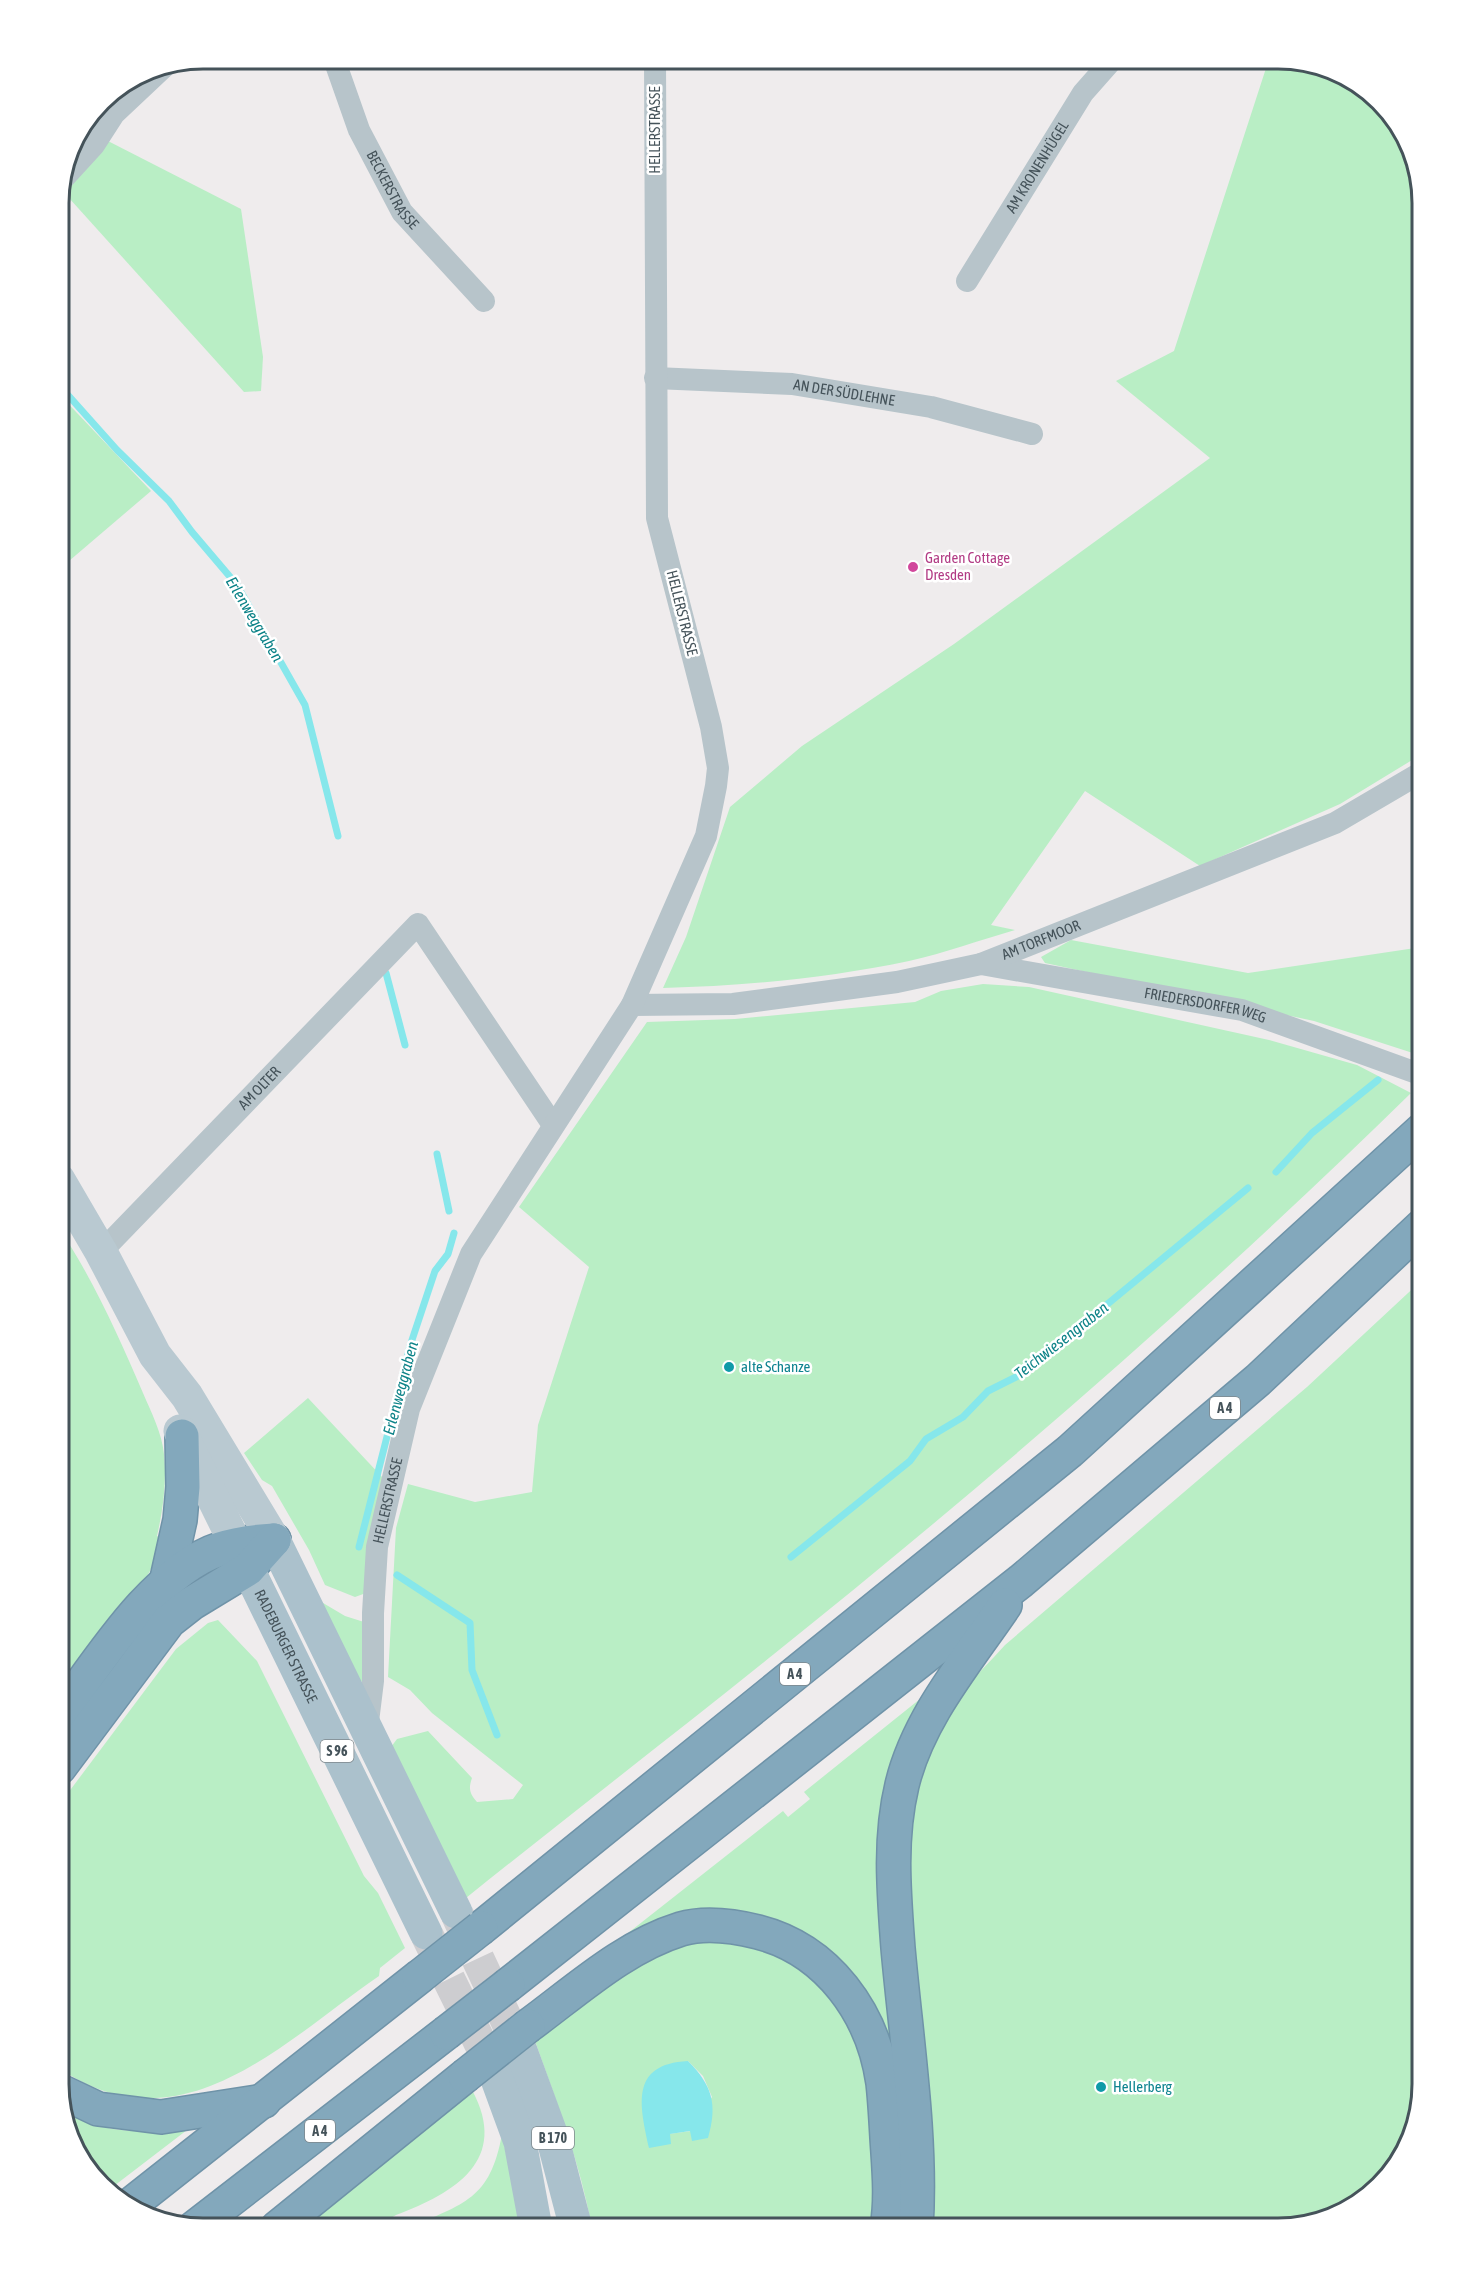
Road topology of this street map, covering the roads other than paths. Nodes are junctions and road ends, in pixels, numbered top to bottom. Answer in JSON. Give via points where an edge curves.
{"nodes":[{"id":1,"x":338,"y":69,"type":"edge"},
{"id":2,"x":654,"y":69,"type":"edge"},
{"id":3,"x":1104,"y":69,"type":"edge"},
{"id":4,"x":150,"y":80,"type":"edge"},
{"id":5,"x":75,"y":166,"type":"edge"},
{"id":6,"x":967,"y":280,"type":"dead end"},
{"id":7,"x":484,"y":301,"type":"dead end"},
{"id":8,"x":654,"y":378,"type":"junction"},
{"id":9,"x":1032,"y":434,"type":"dead end"},
{"id":10,"x":1412,"y":778,"type":"edge"},
{"id":11,"x":981,"y":964,"type":"junction"},
{"id":12,"x":632,"y":1005,"type":"junction"},
{"id":13,"x":1412,"y":1071,"type":"edge"},
{"id":14,"x":553,"y":1125,"type":"junction"},
{"id":15,"x":1412,"y":1139,"type":"edge"},
{"id":16,"x":69,"y":1197,"type":"edge"},
{"id":17,"x":1412,"y":1235,"type":"edge"},
{"id":18,"x":101,"y":1252,"type":"junction"},
{"id":19,"x":156,"y":1355,"type":"junction"},
{"id":20,"x":182,"y":1436,"type":"junction"},
{"id":21,"x":274,"y":1540,"type":"junction"},
{"id":22,"x":241,"y":1557,"type":"junction"},
{"id":23,"x":1021,"y":1581,"type":"junction"},
{"id":24,"x":166,"y":1583,"type":"junction"},
{"id":25,"x":69,"y":1701,"type":"edge"},
{"id":26,"x":367,"y":1733,"type":"junction"},
{"id":27,"x":69,"y":1753,"type":"edge"},
{"id":28,"x":468,"y":1920,"type":"junction"},
{"id":29,"x":426,"y":1934,"type":"tunnel mouth"},
{"id":30,"x":524,"y":2038,"type":"junction"},
{"id":31,"x":480,"y":2074,"type":"junction"},
{"id":32,"x":70,"y":2096,"type":"edge"},
{"id":33,"x":266,"y":2101,"type":"junction"},
{"id":34,"x":137,"y":2200,"type":"edge"},
{"id":35,"x":207,"y":2218,"type":"edge"},
{"id":36,"x":290,"y":2218,"type":"edge"},
{"id":37,"x":534,"y":2218,"type":"edge"},
{"id":38,"x":573,"y":2218,"type":"edge"},
{"id":39,"x":889,"y":2218,"type":"edge"},
{"id":40,"x":916,"y":2218,"type":"edge"}],
"edges":[{"from":1,"to":7,"type":"street","name":"BECKERSTRASSE","via":[[359,130],[402,212]]},
{"from":2,"to":8,"type":"street","name":"HELLERSTRASSE"},
{"from":3,"to":6,"type":"street","name":"AM KRONENHÜGEL","via":[[1083,93]]},
{"from":4,"to":5,"type":"street","via":[[114,114],[94,146]]},
{"from":8,"to":9,"type":"street","name":"AN DER SÜDLEHNE","via":[[792,384],[931,407]]},
{"from":8,"to":12,"type":"street","name":"HELLERSTRASSE","via":[[657,518],[718,768],[706,836]]},
{"from":10,"to":11,"type":"street","name":"AM TORFMOOR","via":[[1335,823]]},
{"from":11,"to":12,"type":"street","name":"AM TORFMOOR","via":[[897,982],[733,1004]]},
{"from":11,"to":13,"type":"street","name":"FRIEDERSDORFER WEG","via":[[1242,1010]]},
{"from":12,"to":14,"type":"street","name":"HELLERSTRASSE"},
{"from":14,"to":18,"type":"street","name":"AM OLTER","via":[[418,924]]},
{"from":14,"to":26,"type":"street","name":"HELLERSTRASSE","via":[[471,1254],[409,1409],[381,1522]]},
{"from":15,"to":28,"type":"highway","number":"A 4","via":[[1077,1444]]},
{"from":16,"to":18,"type":"main road","name":"RADEBURGER STRASSE","number":"S 96"},
{"from":17,"to":23,"type":"highway","number":"A 4","via":[[1258,1380]]},
{"from":18,"to":19,"type":"main road","name":"RADEBURGER STRASSE","number":"S 96"},
{"from":19,"to":20,"type":"main road","name":"RADEBURGER STRASSE","number":"S 96"},
{"from":19,"to":21,"type":"main road","name":"RADEBURGER STRASSE","number":"S 96","via":[[187,1396]]},
{"from":20,"to":22,"type":"main road","name":"RADEBURGER STRASSE","number":"S 96"},
{"from":20,"to":24,"type":"highway","via":[[180,1520]]},
{"from":21,"to":22,"type":"highway"},
{"from":21,"to":26,"type":"main road","name":"RADEBURGER STRASSE","number":"S 96"},
{"from":22,"to":24,"type":"highway","via":[[202,1557]]},
{"from":22,"to":27,"type":"highway","via":[[169,1621]]},
{"from":22,"to":29,"type":"main road","name":"RADEBURGER STRASSE","number":"S 96"},
{"from":23,"to":35,"type":"highway","number":"A 4","bridge":true},
{"from":23,"to":40,"type":"highway","via":[[927,1721],[902,1784],[896,1817],[894,1893],[914,2132]]},
{"from":24,"to":25,"type":"highway","via":[[129,1623]]},
{"from":26,"to":28,"type":"main road","name":"RADEBURGER STRASSE","number":"S 96"},
{"from":28,"to":33,"type":"highway","number":"A 4","bridge":true,"via":[[419,1977]]},
{"from":30,"to":31,"type":"highway","bridge":true},
{"from":30,"to":38,"type":"main road","number":"B 170"},
{"from":30,"to":39,"type":"highway","via":[[625,1955],[683,1928],[744,1928],[800,1948],[831,1973],[857,2005],[873,2044],[883,2082],[891,2203]]},
{"from":31,"to":36,"type":"highway"},
{"from":31,"to":37,"type":"main road","number":"B 170","via":[[520,2142]]},
{"from":32,"to":33,"type":"highway","via":[[98,2109],[161,2117]]},
{"from":33,"to":34,"type":"highway","number":"A 4"}]}
